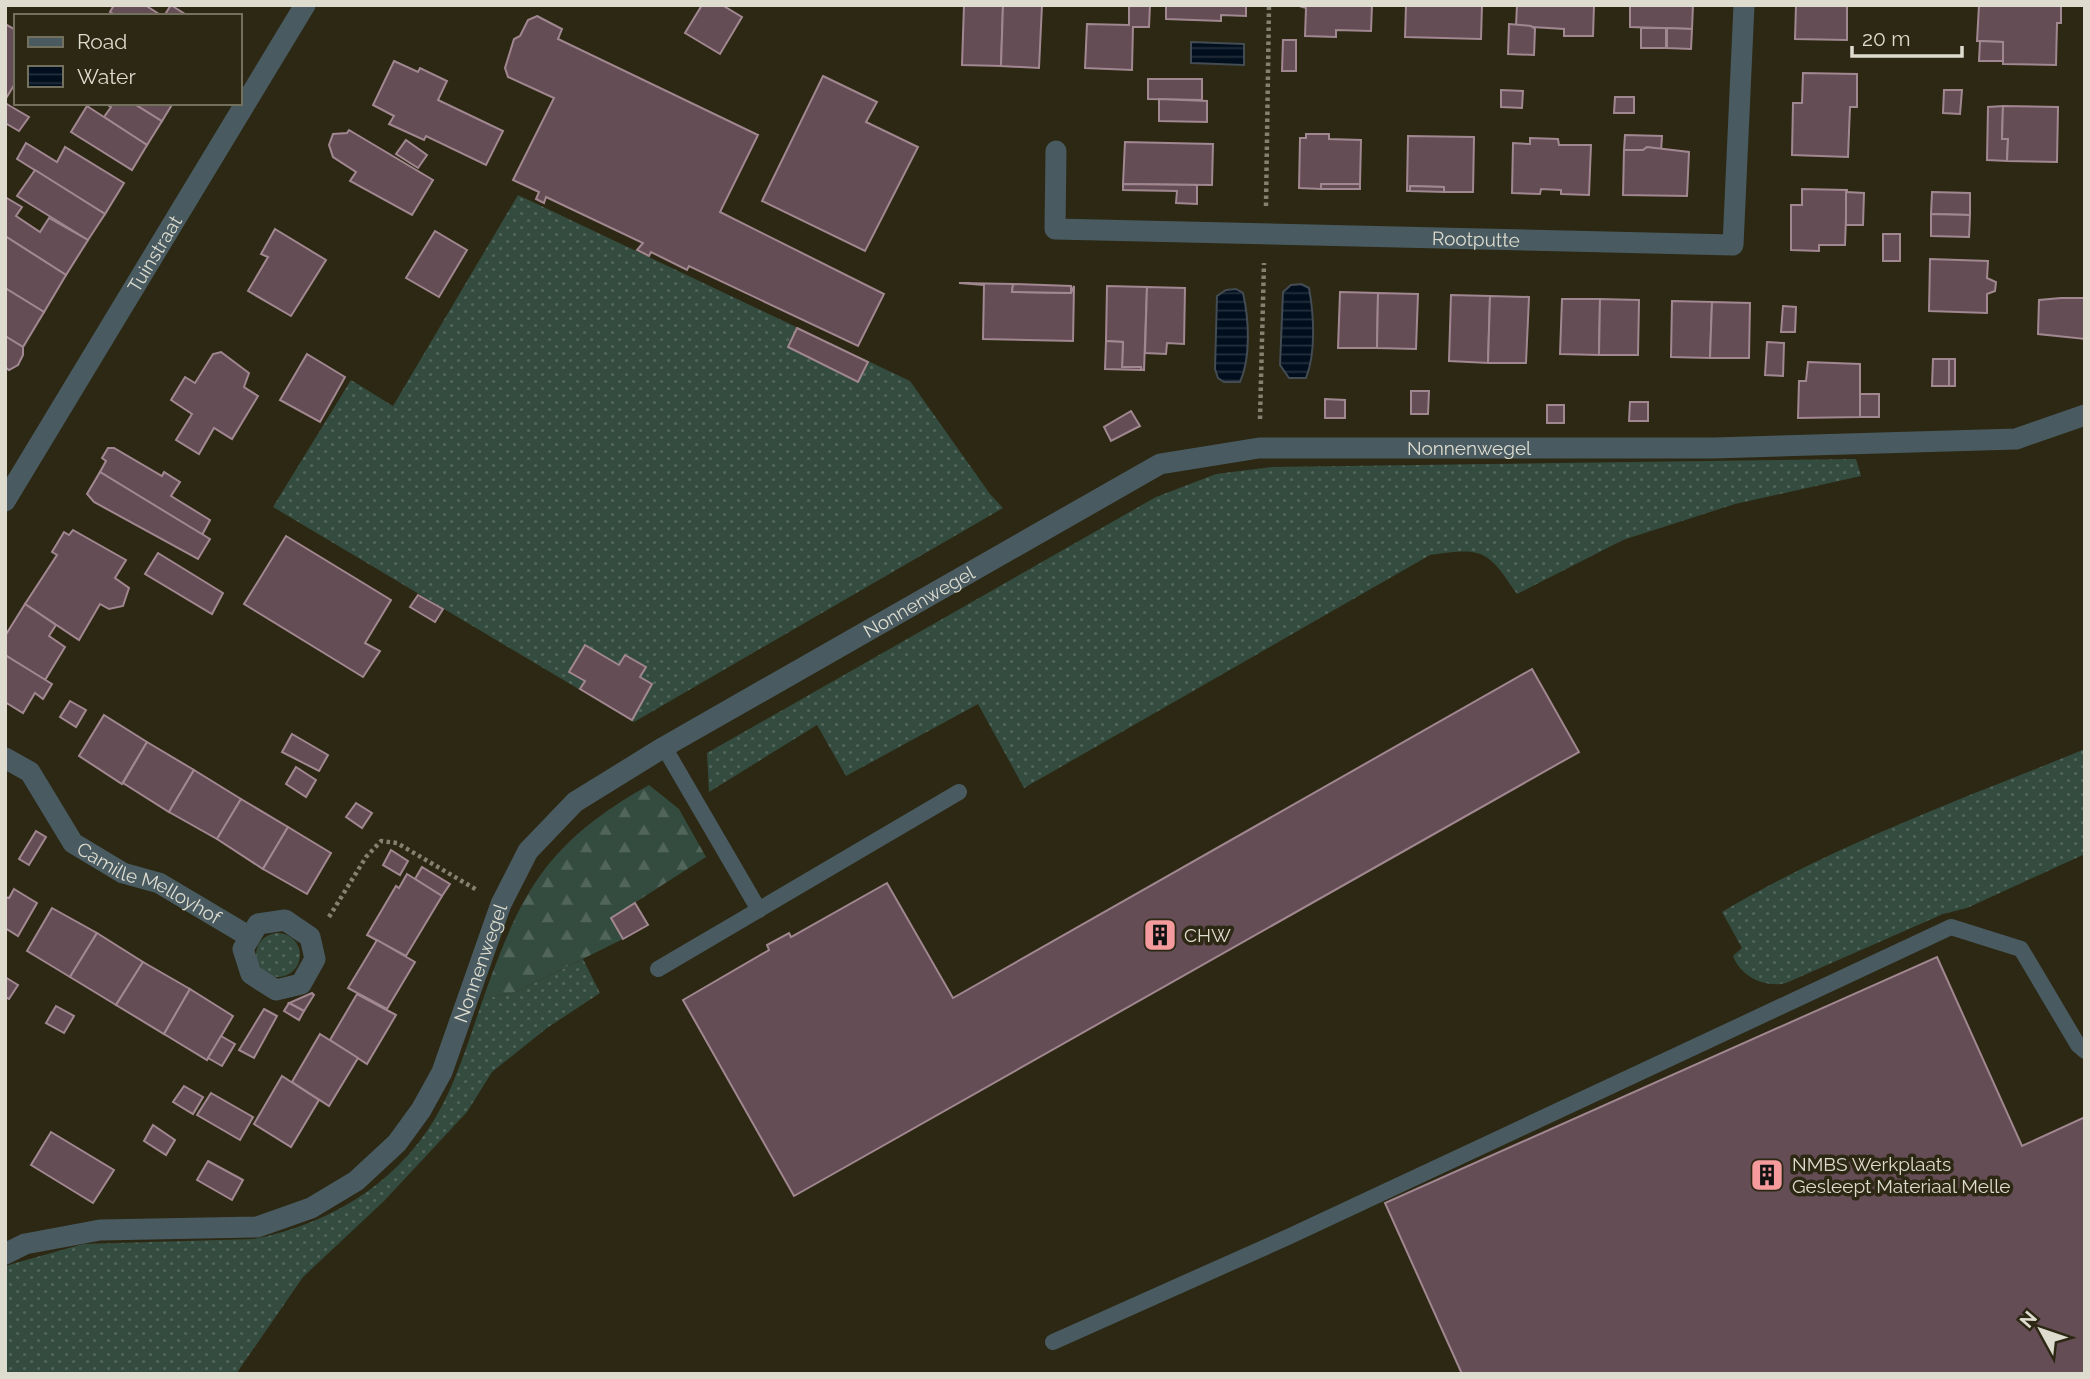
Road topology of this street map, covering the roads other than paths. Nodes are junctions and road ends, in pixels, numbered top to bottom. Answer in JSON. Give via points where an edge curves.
{"nodes":[{"id":1,"x":305,"y":5,"type":"edge"},
{"id":2,"x":1744,"y":5,"type":"edge"},
{"id":3,"x":1056,"y":151,"type":"dead end"},
{"id":4,"x":2085,"y":415,"type":"edge"},
{"id":5,"x":7,"y":495,"type":"edge"},
{"id":6,"x":664,"y":747,"type":"junction"},
{"id":7,"x":5,"y":758,"type":"edge"},
{"id":8,"x":959,"y":792,"type":"dead end"},
{"id":9,"x":759,"y":910,"type":"junction"},
{"id":10,"x":250,"y":937,"type":"junction"},
{"id":11,"x":658,"y":969,"type":"dead end"},
{"id":12,"x":2085,"y":1051,"type":"edge"},
{"id":13,"x":5,"y":1254,"type":"edge"},
{"id":14,"x":1053,"y":1342,"type":"dead end"}],
"edges":[{"from":1,"to":5,"type":"street","name":"Tuinstraat"},
{"from":2,"to":3,"type":"street","name":"Rootputte","via":[[1733,245],[1055,229]]},
{"from":4,"to":6,"type":"street","name":"Nonnenwegel","via":[[2016,439],[1714,447],[1259,448],[1160,464]]},
{"from":6,"to":9,"type":"lane"},
{"from":6,"to":13,"type":"street","name":"Nonnenwegel","via":[[575,802],[527,851],[501,905],[442,1072],[397,1143],[356,1181],[311,1208],[257,1227],[100,1230],[25,1244]]},
{"from":7,"to":10,"type":"street","name":"Camille Melloyhof","via":[[30,772],[73,844],[123,873],[159,883]]},
{"from":8,"to":9,"type":"lane"},
{"from":9,"to":11,"type":"lane"},
{"from":10,"to":10,"type":"street","via":[[243,949],[251,974],[276,990],[301,984],[315,959],[310,937],[285,920],[258,924]]},
{"from":12,"to":14,"type":"lane","via":[[2021,949],[1951,927]]}]}
